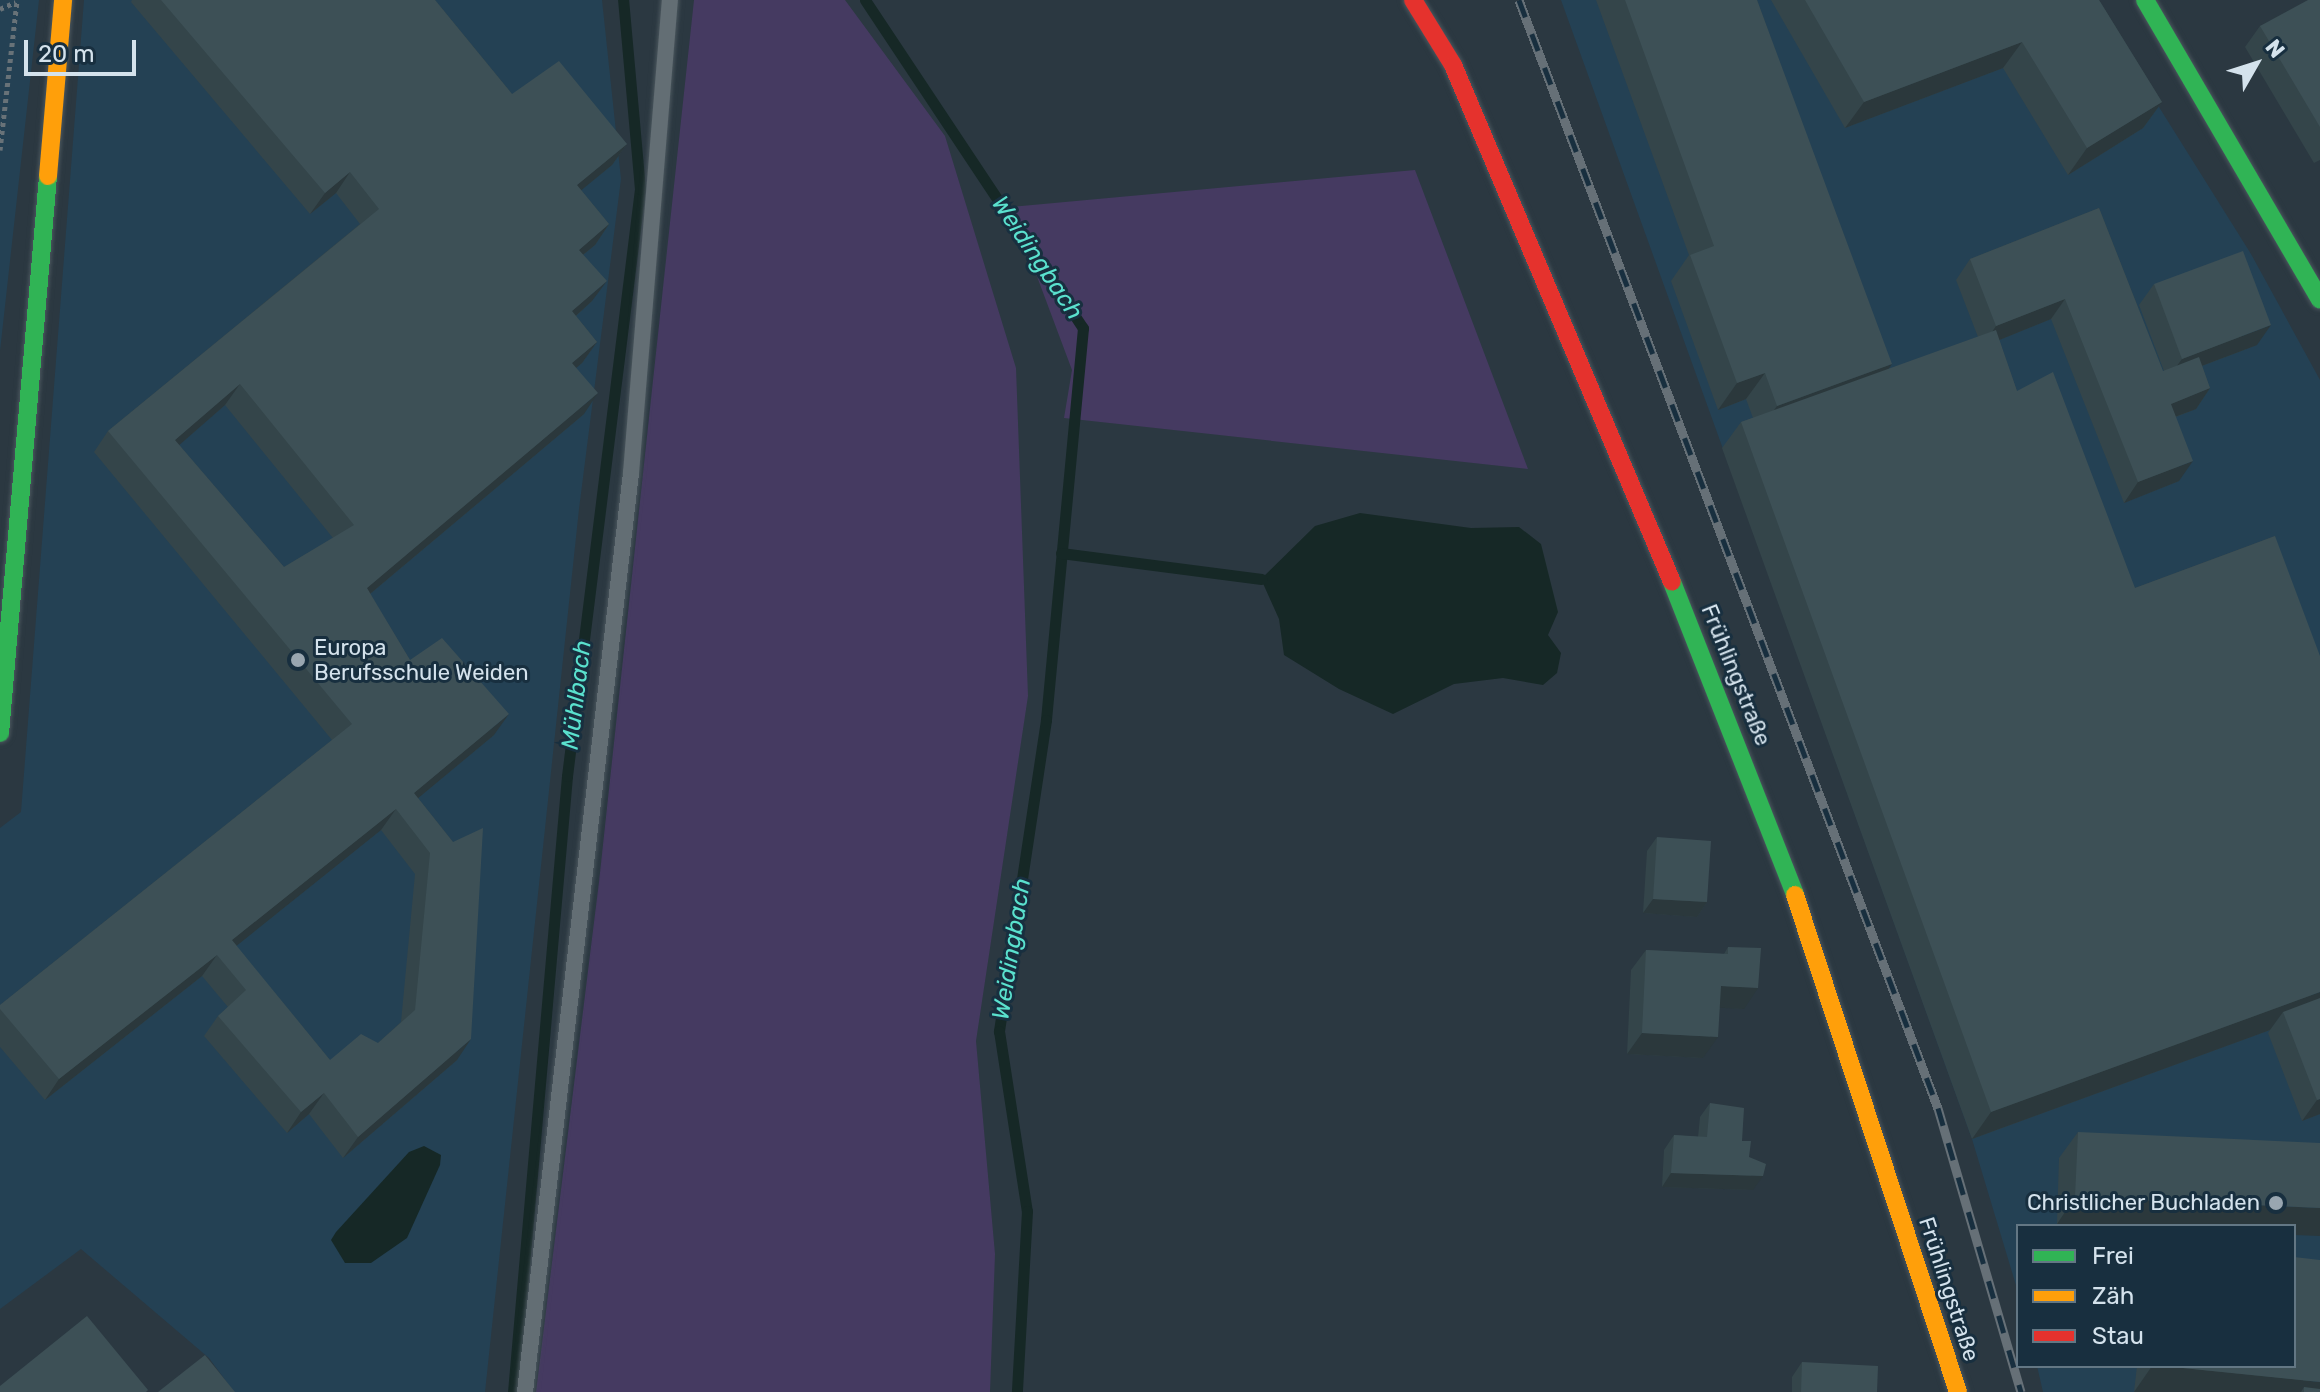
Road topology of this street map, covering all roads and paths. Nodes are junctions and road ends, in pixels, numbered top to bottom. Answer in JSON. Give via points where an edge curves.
{"nodes":[{"id":1,"x":63,"y":0,"type":"edge"},
{"id":2,"x":670,"y":0,"type":"edge"},
{"id":3,"x":1413,"y":0,"type":"edge"},
{"id":4,"x":2145,"y":0,"type":"edge"},
{"id":5,"x":16,"y":1,"type":"edge"},
{"id":6,"x":0,"y":9,"type":"edge"},
{"id":7,"x":11,"y":77,"type":"junction"},
{"id":8,"x":0,"y":81,"type":"edge"},
{"id":9,"x":0,"y":150,"type":"edge"},
{"id":10,"x":2320,"y":300,"type":"edge"},
{"id":11,"x":0,"y":733,"type":"edge"},
{"id":12,"x":525,"y":1392,"type":"edge"},
{"id":13,"x":1958,"y":1392,"type":"edge"}],
"edges":[{"from":1,"to":11,"type":"street"},
{"from":2,"to":12,"type":"lane","via":[[631,473]]},
{"from":3,"to":13,"type":"street","name":"Frühlingstraße","via":[[1453,65],[1580,354],[1777,840]]},
{"from":4,"to":10,"type":"street"},
{"from":5,"to":6,"type":"path"},
{"from":5,"to":7,"type":"path"},
{"from":7,"to":8,"type":"path"},
{"from":7,"to":9,"type":"path"}]}
